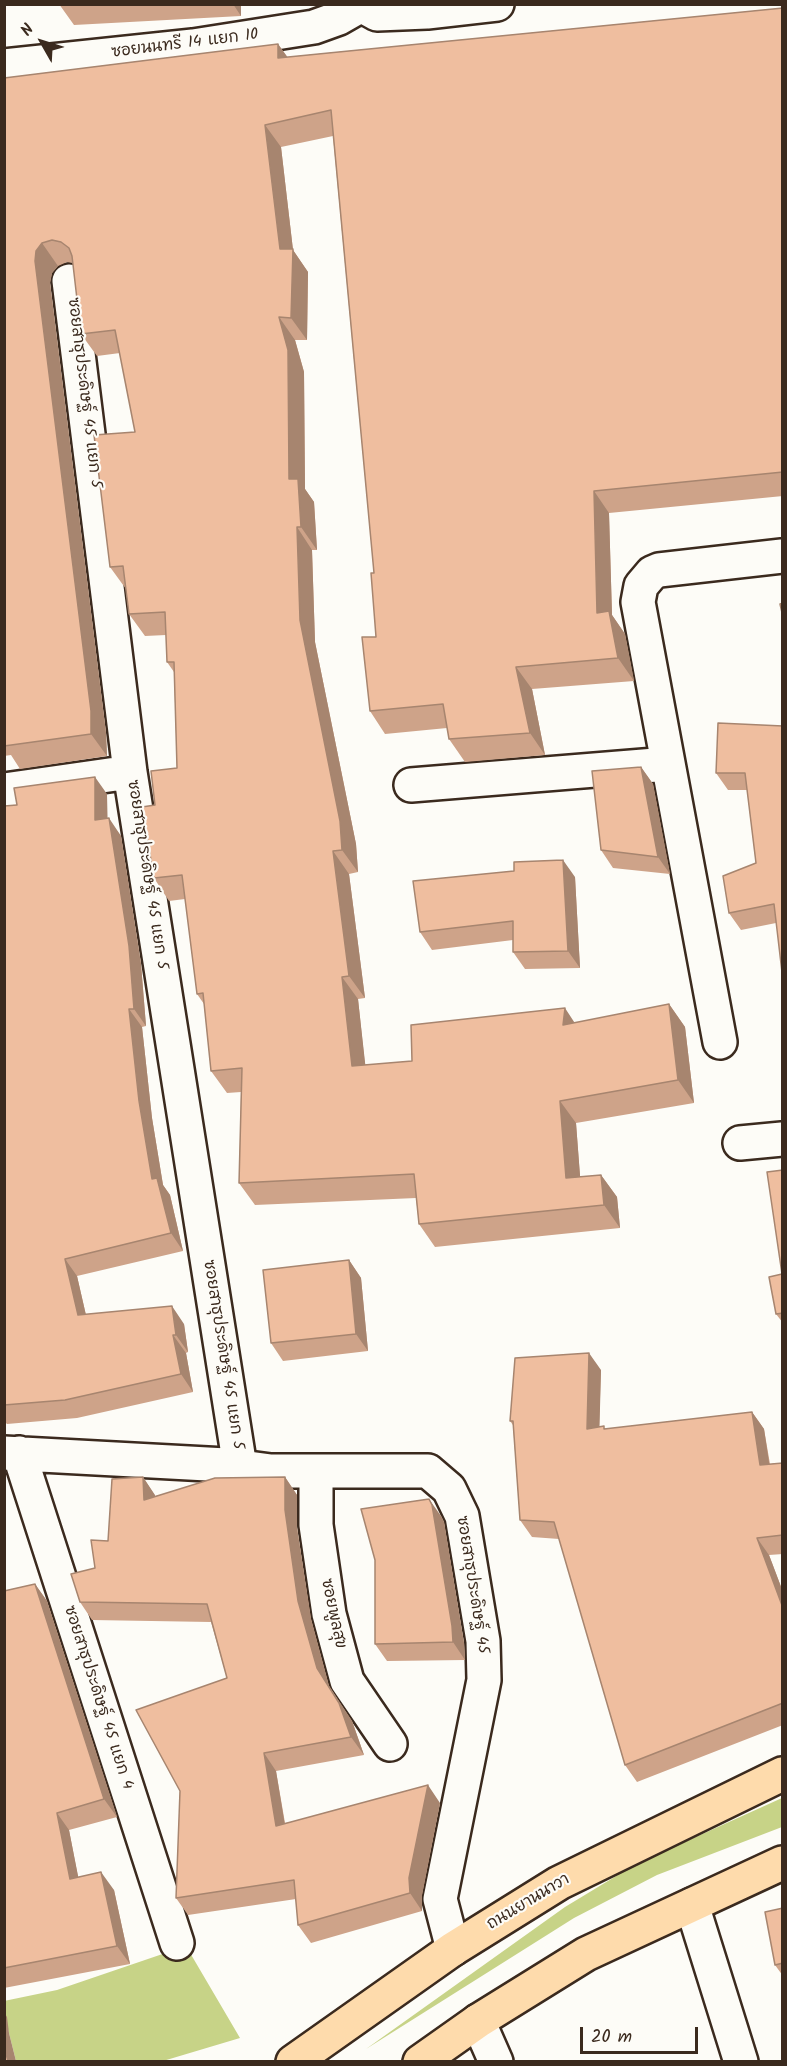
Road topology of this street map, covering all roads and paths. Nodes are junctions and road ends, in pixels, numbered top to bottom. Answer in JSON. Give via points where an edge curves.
{"nodes":[{"id":1,"x":497,"y":4,"type":"edge"},
{"id":2,"x":359,"y":5,"type":"edge"},
{"id":3,"x":4,"y":66,"type":"edge"},
{"id":4,"x":69,"y":281,"type":"dead end"},
{"id":5,"x":783,"y":556,"type":"edge"},
{"id":6,"x":668,"y":764,"type":"junction"},
{"id":7,"x":130,"y":772,"type":"junction"},
{"id":8,"x":411,"y":785,"type":"dead end"},
{"id":9,"x":4,"y":790,"type":"edge"},
{"id":10,"x":720,"y":1042,"type":"dead end"},
{"id":11,"x":783,"y":1139,"type":"edge"},
{"id":12,"x":740,"y":1143,"type":"dead end"},
{"id":13,"x":12,"y":1453,"type":"edge"},
{"id":14,"x":240,"y":1467,"type":"junction"},
{"id":15,"x":316,"y":1471,"type":"junction"},
{"id":16,"x":390,"y":1744,"type":"dead end"},
{"id":17,"x":783,"y":1774,"type":"edge"},
{"id":18,"x":783,"y":1863,"type":"edge"},
{"id":19,"x":692,"y":1905,"type":"junction"},
{"id":20,"x":177,"y":1943,"type":"dead end"},
{"id":21,"x":453,"y":1949,"type":"junction"},
{"id":22,"x":478,"y":2021,"type":"junction"},
{"id":23,"x":293,"y":2061,"type":"edge"},
{"id":24,"x":420,"y":2061,"type":"edge"},
{"id":25,"x":496,"y":2061,"type":"edge"},
{"id":26,"x":741,"y":2061,"type":"edge"}],
"edges":[{"from":1,"to":2,"type":"street","via":[[377,14]]},
{"from":2,"to":3,"type":"street","name":"ซอยนนทรี 14 แยก 10","via":[[314,27],[193,46]]},
{"from":4,"to":7,"type":"street","name":"ซอยสาธุประดิษฐ์ 45 แยก 5"},
{"from":5,"to":6,"type":"street","via":[[659,570],[641,586],[638,602]]},
{"from":6,"to":8,"type":"street"},
{"from":6,"to":10,"type":"street"},
{"from":7,"to":9,"type":"street"},
{"from":7,"to":14,"type":"street","name":"ซอยสาธุประดิษฐ์ 45 แยก 5"},
{"from":11,"to":12,"type":"street"},
{"from":13,"to":14,"type":"street","name":"ซอยสาธุประดิษฐ์ 45"},
{"from":13,"to":20,"type":"street","name":"ซอยสาธุประดิษฐ์ 45 แยก 4"},
{"from":14,"to":15,"type":"street","name":"ซอยสาธุประดิษฐ์ 45"},
{"from":15,"to":16,"type":"street","name":"ซอยพูลสุข","via":[[316,1525],[329,1614],[347,1681]]},
{"from":15,"to":21,"type":"street","name":"ซอยสาธุประดิษฐ์ 45","via":[[428,1472],[449,1489],[462,1516],[483,1641],[484,1680],[440,1899]]},
{"from":17,"to":21,"type":"main road","name":"ถนนยานนาวา","via":[[559,1883]]},
{"from":18,"to":19,"type":"main road"},
{"from":19,"to":22,"type":"main road","via":[[586,1954]]},
{"from":19,"to":26,"type":"street"},
{"from":21,"to":23,"type":"main road","name":"ถนนยานนาวา"},
{"from":22,"to":24,"type":"main road"},
{"from":22,"to":25,"type":"street"}]}
